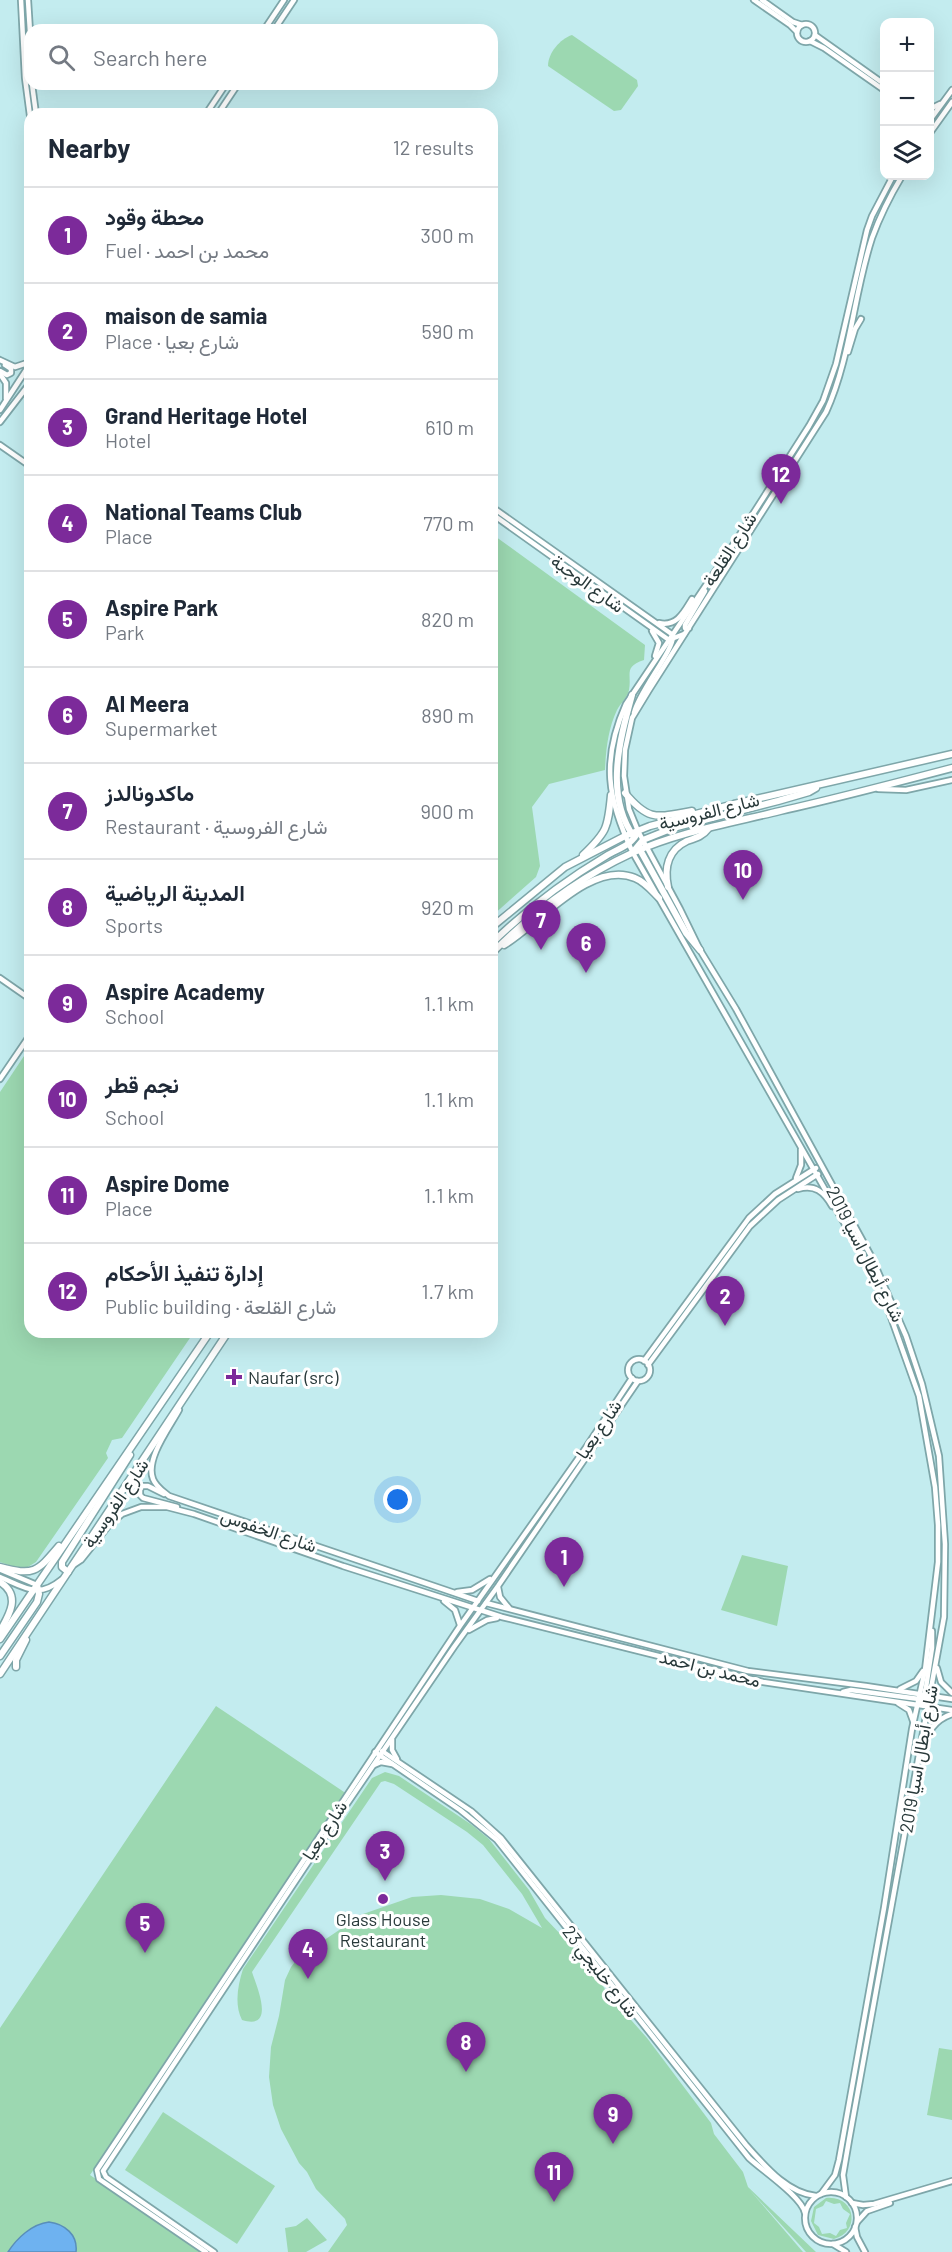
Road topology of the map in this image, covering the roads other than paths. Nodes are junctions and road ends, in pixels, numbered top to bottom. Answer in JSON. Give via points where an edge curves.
{"nodes":[{"id":1,"x":21,"y":0,"type":"edge"},
{"id":2,"x":28,"y":0,"type":"edge"},
{"id":3,"x":284,"y":0,"type":"edge"},
{"id":4,"x":294,"y":0,"type":"edge"},
{"id":5,"x":754,"y":0,"type":"edge"},
{"id":6,"x":762,"y":0,"type":"edge"},
{"id":7,"x":30,"y":24,"type":"edge"},
{"id":8,"x":268,"y":24,"type":"edge"},
{"id":9,"x":278,"y":24,"type":"edge"},
{"id":10,"x":802,"y":25,"type":"junction"},
{"id":11,"x":797,"y":32,"type":"junction"},
{"id":12,"x":815,"y":35,"type":"junction"},
{"id":13,"x":810,"y":41,"type":"junction"},
{"id":14,"x":24,"y":58,"type":"edge"},
{"id":15,"x":880,"y":80,"type":"edge"},
{"id":16,"x":880,"y":87,"type":"edge"},
{"id":17,"x":27,"y":90,"type":"edge"},
{"id":18,"x":33,"y":90,"type":"edge"},
{"id":19,"x":222,"y":90,"type":"edge"},
{"id":20,"x":234,"y":90,"type":"edge"},
{"id":21,"x":952,"y":90,"type":"edge"},
{"id":22,"x":946,"y":98,"type":"junction"},
{"id":23,"x":952,"y":102,"type":"edge"},
{"id":24,"x":29,"y":108,"type":"edge"},
{"id":25,"x":35,"y":108,"type":"edge"},
{"id":26,"x":210,"y":108,"type":"edge"},
{"id":27,"x":222,"y":108,"type":"edge"},
{"id":28,"x":934,"y":108,"type":"edge"},
{"id":29,"x":934,"y":116,"type":"edge"},
{"id":30,"x":934,"y":121,"type":"edge"},
{"id":31,"x":891,"y":180,"type":"edge"},
{"id":32,"x":900,"y":180,"type":"edge"},
{"id":33,"x":861,"y":319,"type":"dead end"},
{"id":34,"x":845,"y":357,"type":"junction"},
{"id":35,"x":0,"y":361,"type":"edge"},
{"id":36,"x":24,"y":365,"type":"edge"},
{"id":37,"x":0,"y":373,"type":"edge"},
{"id":38,"x":24,"y":373,"type":"edge"},
{"id":39,"x":24,"y":391,"type":"edge"},
{"id":40,"x":6,"y":402,"type":"junction"},
{"id":41,"x":0,"y":410,"type":"edge"},
{"id":42,"x":0,"y":422,"type":"edge"},
{"id":43,"x":0,"y":445,"type":"edge"},
{"id":44,"x":24,"y":461,"type":"edge"},
{"id":45,"x":498,"y":511,"type":"edge"},
{"id":46,"x":498,"y":518,"type":"edge"},
{"id":47,"x":709,"y":580,"type":"junction"},
{"id":48,"x":653,"y":622,"type":"junction"},
{"id":49,"x":651,"y":628,"type":"junction"},
{"id":50,"x":687,"y":630,"type":"junction"},
{"id":51,"x":671,"y":638,"type":"junction"},
{"id":52,"x":649,"y":668,"type":"junction"},
{"id":53,"x":632,"y":695,"type":"junction"},
{"id":54,"x":632,"y":718,"type":"junction"},
{"id":55,"x":952,"y":754,"type":"edge"},
{"id":56,"x":952,"y":768,"type":"edge"},
{"id":57,"x":952,"y":780,"type":"edge"},
{"id":58,"x":820,"y":785,"type":"junction"},
{"id":59,"x":872,"y":789,"type":"junction"},
{"id":60,"x":625,"y":793,"type":"junction"},
{"id":61,"x":611,"y":795,"type":"junction"},
{"id":62,"x":734,"y":804,"type":"junction"},
{"id":63,"x":708,"y":829,"type":"junction"},
{"id":64,"x":636,"y":842,"type":"junction"},
{"id":65,"x":579,"y":859,"type":"junction"},
{"id":66,"x":668,"y":887,"type":"junction"},
{"id":67,"x":659,"y":898,"type":"junction"},
{"id":68,"x":498,"y":922,"type":"edge"},
{"id":69,"x":498,"y":945,"type":"edge"},
{"id":70,"x":498,"y":947,"type":"edge"},
{"id":71,"x":700,"y":950,"type":"junction"},
{"id":72,"x":0,"y":978,"type":"edge"},
{"id":73,"x":24,"y":995,"type":"edge"},
{"id":74,"x":24,"y":1044,"type":"edge"},
{"id":75,"x":0,"y":1080,"type":"edge"},
{"id":76,"x":799,"y":1141,"type":"junction"},
{"id":77,"x":820,"y":1165,"type":"junction"},
{"id":78,"x":814,"y":1169,"type":"junction"},
{"id":79,"x":824,"y":1171,"type":"junction"},
{"id":80,"x":817,"y":1174,"type":"junction"},
{"id":81,"x":794,"y":1181,"type":"junction"},
{"id":82,"x":791,"y":1191,"type":"junction"},
{"id":83,"x":859,"y":1249,"type":"junction"},
{"id":84,"x":206,"y":1338,"type":"edge"},
{"id":85,"x":224,"y":1338,"type":"edge"},
{"id":86,"x":646,"y":1363,"type":"junction"},
{"id":87,"x":632,"y":1378,"type":"junction"},
{"id":88,"x":638,"y":1381,"type":"junction"},
{"id":89,"x":186,"y":1397,"type":"junction"},
{"id":90,"x":139,"y":1436,"type":"junction"},
{"id":91,"x":169,"y":1496,"type":"junction"},
{"id":92,"x":194,"y":1514,"type":"junction"},
{"id":93,"x":75,"y":1528,"type":"junction"},
{"id":94,"x":73,"y":1565,"type":"junction"},
{"id":95,"x":0,"y":1568,"type":"edge"},
{"id":96,"x":496,"y":1574,"type":"junction"},
{"id":97,"x":67,"y":1575,"type":"junction"},
{"id":98,"x":0,"y":1579,"type":"edge"},
{"id":99,"x":27,"y":1580,"type":"junction"},
{"id":100,"x":24,"y":1587,"type":"junction"},
{"id":101,"x":498,"y":1587,"type":"junction"},
{"id":102,"x":36,"y":1589,"type":"junction"},
{"id":103,"x":448,"y":1591,"type":"junction"},
{"id":104,"x":439,"y":1598,"type":"junction"},
{"id":105,"x":478,"y":1600,"type":"junction"},
{"id":106,"x":486,"y":1603,"type":"junction"},
{"id":107,"x":472,"y":1609,"type":"junction"},
{"id":108,"x":511,"y":1610,"type":"junction"},
{"id":109,"x":480,"y":1611,"type":"junction"},
{"id":110,"x":502,"y":1617,"type":"junction"},
{"id":111,"x":35,"y":1620,"type":"junction"},
{"id":112,"x":460,"y":1626,"type":"junction"},
{"id":113,"x":931,"y":1626,"type":"junction"},
{"id":114,"x":0,"y":1631,"type":"edge"},
{"id":115,"x":461,"y":1638,"type":"junction"},
{"id":116,"x":0,"y":1639,"type":"edge"},
{"id":117,"x":0,"y":1656,"type":"edge"},
{"id":118,"x":936,"y":1661,"type":"junction"},
{"id":119,"x":16,"y":1667,"type":"dead end"},
{"id":120,"x":925,"y":1670,"type":"junction"},
{"id":121,"x":0,"y":1674,"type":"edge"},
{"id":122,"x":898,"y":1690,"type":"junction"},
{"id":123,"x":840,"y":1693,"type":"junction"},
{"id":124,"x":952,"y":1693,"type":"edge"},
{"id":125,"x":924,"y":1699,"type":"junction"},
{"id":126,"x":890,"y":1700,"type":"junction"},
{"id":127,"x":952,"y":1701,"type":"edge"},
{"id":128,"x":952,"y":1712,"type":"edge"},
{"id":129,"x":912,"y":1729,"type":"junction"},
{"id":130,"x":393,"y":1736,"type":"junction"},
{"id":131,"x":377,"y":1750,"type":"junction"},
{"id":132,"x":382,"y":1753,"type":"junction"},
{"id":133,"x":374,"y":1765,"type":"junction"},
{"id":134,"x":399,"y":1766,"type":"junction"},
{"id":135,"x":917,"y":1769,"type":"junction"},
{"id":136,"x":317,"y":1845,"type":"junction"},
{"id":137,"x":156,"y":2086,"type":"junction"},
{"id":138,"x":724,"y":2123,"type":"junction"},
{"id":139,"x":952,"y":2181,"type":"edge"},
{"id":140,"x":819,"y":2195,"type":"junction"},
{"id":141,"x":846,"y":2197,"type":"junction"},
{"id":142,"x":900,"y":2198,"type":"junction"},
{"id":143,"x":852,"y":2203,"type":"junction"},
{"id":144,"x":805,"y":2213,"type":"junction"},
{"id":145,"x":856,"y":2225,"type":"junction"},
{"id":146,"x":833,"y":2244,"type":"junction"},
{"id":147,"x":206,"y":2252,"type":"edge"},
{"id":148,"x":213,"y":2252,"type":"edge"},
{"id":149,"x":846,"y":2252,"type":"edge"},
{"id":150,"x":865,"y":2252,"type":"edge"}],
"edges":[{"from":1,"to":14,"type":"main road"},
{"from":2,"to":7,"type":"main road"},
{"from":3,"to":8,"type":"main road"},
{"from":4,"to":9,"type":"main road"},
{"from":5,"to":11,"type":"main road"},
{"from":6,"to":10,"type":"main road"},
{"from":10,"to":11,"type":"main road"},
{"from":10,"to":12,"type":"main road","via":[[812,26]]},
{"from":11,"to":13,"type":"main road","via":[[801,41]]},
{"from":12,"to":13,"type":"main road"},
{"from":12,"to":15,"type":"main road"},
{"from":13,"to":16,"type":"main road"},
{"from":17,"to":24,"type":"main road"},
{"from":18,"to":25,"type":"main road"},
{"from":19,"to":26,"type":"main road"},
{"from":20,"to":27,"type":"main road"},
{"from":21,"to":22,"type":"main road"},
{"from":22,"to":28,"type":"main road"},
{"from":22,"to":29,"type":"main road"},
{"from":23,"to":30,"type":"main road"},
{"from":31,"to":47,"type":"main road","name":"شارع القلعة","via":[[869,223],[836,364],[823,401]]},
{"from":32,"to":34,"type":"main road","name":"شارع القلعة","via":[[872,238]]},
{"from":33,"to":34,"type":"main road"},
{"from":34,"to":50,"type":"main road","name":"شارع القلعة","via":[[821,422]]},
{"from":35,"to":36,"type":"main road","via":[[15,367]]},
{"from":35,"to":37,"type":"main road","via":[[11,372]]},
{"from":37,"to":40,"type":"main road","via":[[6,383]]},
{"from":38,"to":40,"type":"main road"},
{"from":39,"to":42,"type":"main road"},
{"from":40,"to":41,"type":"main road"},
{"from":43,"to":44,"type":"main road"},
{"from":45,"to":48,"type":"main road","name":"شارع الوجبة"},
{"from":46,"to":49,"type":"main road","name":"شارع الوجبة"},
{"from":47,"to":48,"type":"main road","via":[[679,619],[665,624]]},
{"from":47,"to":50,"type":"main road","via":[[685,625]]},
{"from":47,"to":51,"type":"main road","name":"شارع القلعة"},
{"from":48,"to":51,"type":"main road","name":"شارع الوجبة"},
{"from":49,"to":51,"type":"main road","name":"شارع الوجبة"},
{"from":49,"to":52,"type":"main road","via":[[659,643]]},
{"from":50,"to":51,"type":"main road"},
{"from":50,"to":54,"type":"main road","name":"شارع القلعة"},
{"from":51,"to":52,"type":"main road","name":"شارع القلعة"},
{"from":51,"to":54,"type":"main road"},
{"from":52,"to":53,"type":"main road","name":"شارع القلعة"},
{"from":53,"to":61,"type":"main road","name":"شارع القلعة","via":[[615,733]]},
{"from":53,"to":64,"type":"highway","via":[[617,768],[620,800]]},
{"from":54,"to":60,"type":"main road","name":"شارع القلعة","via":[[624,759]]},
{"from":55,"to":58,"type":"highway","name":"شارع الفروسية"},
{"from":56,"to":59,"type":"highway","name":"شارع الفروسية"},
{"from":57,"to":59,"type":"main road","name":"شارع الفروسية","via":[[906,790]]},
{"from":58,"to":62,"type":"highway","name":"شارع الفروسية"},
{"from":58,"to":64,"type":"highway","via":[[805,794],[673,828]]},
{"from":59,"to":63,"type":"highway","name":"شارع الفروسية"},
{"from":60,"to":62,"type":"highway","via":[[640,810],[656,816]]},
{"from":60,"to":64,"type":"main road","name":"شارع القلعة"},
{"from":61,"to":64,"type":"main road","name":"شارع القلعة"},
{"from":61,"to":65,"type":"highway","via":[[607,827]]},
{"from":62,"to":64,"type":"highway","name":"شارع الفروسية"},
{"from":63,"to":64,"type":"highway","name":"شارع الفروسية"},
{"from":63,"to":66,"type":"highway","via":[[670,855]]},
{"from":64,"to":65,"type":"highway","name":"شارع الفروسية"},
{"from":64,"to":66,"type":"main road","name":"شارع أبطال اسيا 2019"},
{"from":64,"to":67,"type":"main road","name":"شارع أبطال اسيا 2019"},
{"from":64,"to":69,"type":"highway","name":"شارع الفروسية"},
{"from":64,"to":71,"type":"highway","via":[[686,933]]},
{"from":65,"to":68,"type":"highway","name":"شارع الفروسية"},
{"from":66,"to":71,"type":"main road","name":"شارع أبطال اسيا 2019"},
{"from":67,"to":70,"type":"highway","via":[[634,877],[606,876],[559,902],[511,941]]},
{"from":67,"to":76,"type":"main road","name":"شارع أبطال اسيا 2019"},
{"from":71,"to":77,"type":"main road","name":"شارع أبطال اسيا 2019"},
{"from":72,"to":73,"type":"main road"},
{"from":74,"to":75,"type":"main road"},
{"from":76,"to":78,"type":"main road","name":"شارع أبطال اسيا 2019"},
{"from":76,"to":81,"type":"main road","via":[[801,1165]]},
{"from":77,"to":78,"type":"main road"},
{"from":77,"to":79,"type":"main road","name":"شارع أبطال اسيا 2019"},
{"from":78,"to":80,"type":"main road","name":"شارع أبطال اسيا 2019"},
{"from":78,"to":81,"type":"main road"},
{"from":79,"to":80,"type":"main road"},
{"from":79,"to":118,"type":"main road","name":"شارع أبطال اسيا 2019","via":[[892,1301],[916,1362],[933,1425],[945,1544],[944,1617]]},
{"from":80,"to":82,"type":"main road"},
{"from":80,"to":83,"type":"main road","name":"شارع أبطال اسيا 2019"},
{"from":81,"to":86,"type":"main road","via":[[767,1200],[745,1223]]},
{"from":82,"to":83,"type":"main road","via":[[807,1186],[823,1193]]},
{"from":82,"to":86,"type":"main road","via":[[750,1226],[662,1349]]},
{"from":83,"to":113,"type":"main road","name":"شارع أبطال اسيا 2019","via":[[901,1341],[925,1424],[938,1525]]},
{"from":84,"to":90,"type":"highway","name":"شارع الفروسية"},
{"from":85,"to":89,"type":"highway","name":"شارع الفروسية"},
{"from":86,"to":87,"type":"main road","via":[[630,1363]]},
{"from":86,"to":88,"type":"main road","via":[[648,1374]]},
{"from":87,"to":88,"type":"main road"},
{"from":87,"to":96,"type":"main road","name":"شارع بعيا"},
{"from":88,"to":101,"type":"main road","name":"شارع بعيا"},
{"from":89,"to":91,"type":"main road","via":[[151,1464],[154,1483]]},
{"from":89,"to":94,"type":"highway","name":"شارع الفروسية"},
{"from":90,"to":93,"type":"highway","name":"شارع الفروسية"},
{"from":90,"to":97,"type":"highway","via":[[62,1562]]},
{"from":91,"to":92,"type":"main road","name":"شارع الخفوس","via":[[146,1486],[140,1490],[142,1497]]},
{"from":91,"to":103,"type":"main road","name":"شارع الخفوس"},
{"from":92,"to":94,"type":"main road","name":"شارع الخفوس","via":[[159,1506],[128,1511]]},
{"from":92,"to":104,"type":"main road","name":"شارع الخفوس"},
{"from":93,"to":95,"type":"highway","via":[[40,1567],[30,1572]]},
{"from":93,"to":102,"type":"highway","name":"شارع الفروسية"},
{"from":94,"to":97,"type":"highway","name":"شارع الفروسية"},
{"from":95,"to":99,"type":"main road"},
{"from":96,"to":103,"type":"main road","via":[[472,1590]]},
{"from":96,"to":105,"type":"main road","name":"شارع بعيا"},
{"from":97,"to":102,"type":"main road","via":[[55,1585]]},
{"from":97,"to":111,"type":"highway","name":"شارع الفروسية"},
{"from":98,"to":100,"type":"main road"},
{"from":98,"to":114,"type":"highway","via":[[13,1600]]},
{"from":99,"to":100,"type":"main road"},
{"from":99,"to":102,"type":"main road"},
{"from":100,"to":102,"type":"main road"},
{"from":101,"to":106,"type":"main road","name":"شارع بعيا"},
{"from":101,"to":108,"type":"main road","via":[[500,1597]]},
{"from":102,"to":116,"type":"highway","name":"شارع الفروسية"},
{"from":102,"to":117,"type":"highway","via":[[37,1602]]},
{"from":103,"to":105,"type":"main road","name":"شارع الخفوس"},
{"from":104,"to":107,"type":"main road","name":"شارع الخفوس"},
{"from":104,"to":112,"type":"main road","via":[[455,1610]]},
{"from":105,"to":106,"type":"main road","name":"محمد بن احمد"},
{"from":105,"to":107,"type":"main road","name":"شارع بعيا"},
{"from":106,"to":108,"type":"main road","name":"محمد بن احمد"},
{"from":106,"to":109,"type":"main road","name":"شارع بعيا"},
{"from":107,"to":109,"type":"main road","name":"محمد بن احمد"},
{"from":107,"to":112,"type":"main road","name":"شارع بعيا"},
{"from":108,"to":122,"type":"main road","name":"محمد بن احمد","via":[[748,1671]]},
{"from":109,"to":110,"type":"main road","name":"محمد بن احمد"},
{"from":109,"to":115,"type":"main road","name":"شارع بعيا"},
{"from":110,"to":115,"type":"main road","via":[[482,1622]]},
{"from":110,"to":123,"type":"main road","name":"محمد بن احمد","via":[[754,1680]]},
{"from":111,"to":119,"type":"highway"},
{"from":111,"to":121,"type":"highway","name":"شارع الفروسية"},
{"from":112,"to":131,"type":"main road","name":"شارع بعيا"},
{"from":113,"to":120,"type":"main road","name":"شارع أبطال اسيا 2019"},
{"from":113,"to":125,"type":"main road","via":[[932,1648]]},
{"from":115,"to":130,"type":"main road","name":"شارع بعيا"},
{"from":118,"to":124,"type":"main road","via":[[941,1682]]},
{"from":118,"to":125,"type":"main road","name":"شارع أبطال اسيا 2019"},
{"from":120,"to":122,"type":"main road","via":[[913,1684]]},
{"from":120,"to":125,"type":"main road","name":"شارع أبطال اسيا 2019"},
{"from":122,"to":125,"type":"main road","name":"محمد بن احمد"},
{"from":123,"to":125,"type":"main road","via":[[851,1690]]},
{"from":123,"to":126,"type":"main road","name":"محمد بن احمد"},
{"from":125,"to":126,"type":"main road","name":"محمد بن احمد"},
{"from":125,"to":127,"type":"main road","name":"محمد بن احمد"},
{"from":125,"to":128,"type":"main road","name":"محمد بن احمد"},
{"from":125,"to":129,"type":"main road","name":"شارع أبطال اسيا 2019"},
{"from":125,"to":135,"type":"main road","name":"شارع أبطال اسيا 2019"},
{"from":126,"to":129,"type":"main road","via":[[909,1710]]},
{"from":128,"to":135,"type":"main road","via":[[930,1729]]},
{"from":129,"to":140,"type":"main road","name":"شارع أبطال اسيا 2019","via":[[839,2160],[835,2175]]},
{"from":130,"to":132,"type":"main road","name":"شارع بعيا"},
{"from":130,"to":134,"type":"main road","via":[[392,1750]]},
{"from":131,"to":132,"type":"main road","name":"شارع خليجي 23"},
{"from":131,"to":136,"type":"main road","name":"شارع بعيا"},
{"from":132,"to":133,"type":"main road","name":"شارع بعيا"},
{"from":132,"to":134,"type":"main road","name":"شارع خليجي 23"},
{"from":133,"to":134,"type":"main road","via":[[381,1762]]},
{"from":133,"to":136,"type":"main road","name":"شارع بعيا"},
{"from":134,"to":138,"type":"main road","name":"شارع خليجي 23","via":[[443,1795],[511,1856]]},
{"from":135,"to":141,"type":"main road","name":"شارع أبطال اسيا 2019","via":[[843,2175]]},
{"from":136,"to":137,"type":"main road","name":"شارع بعيا"},
{"from":137,"to":147,"type":"main road","name":"شارع بعيا","via":[[97,2174]]},
{"from":137,"to":148,"type":"main road","name":"شارع بعيا","via":[[103,2171],[104,2176]]},
{"from":138,"to":140,"type":"main road","name":"شارع خليجي 23","via":[[779,2178],[798,2192]]},
{"from":138,"to":144,"type":"main road","name":"شارع خليجي 23","via":[[764,2172],[801,2201]]},
{"from":139,"to":142,"type":"main road"},
{"from":140,"to":141,"type":"main road","via":[[834,2193]]},
{"from":140,"to":144,"type":"main road"},
{"from":141,"to":143,"type":"main road"},
{"from":142,"to":143,"type":"main road","via":[[870,2205]]},
{"from":142,"to":145,"type":"main road","via":[[870,2210]]},
{"from":143,"to":145,"type":"main road"},
{"from":144,"to":146,"type":"main road","via":[[812,2237]]},
{"from":145,"to":146,"type":"main road","via":[[847,2239]]},
{"from":145,"to":150,"type":"main road","via":[[856,2237]]},
{"from":146,"to":149,"type":"main road"}]}
